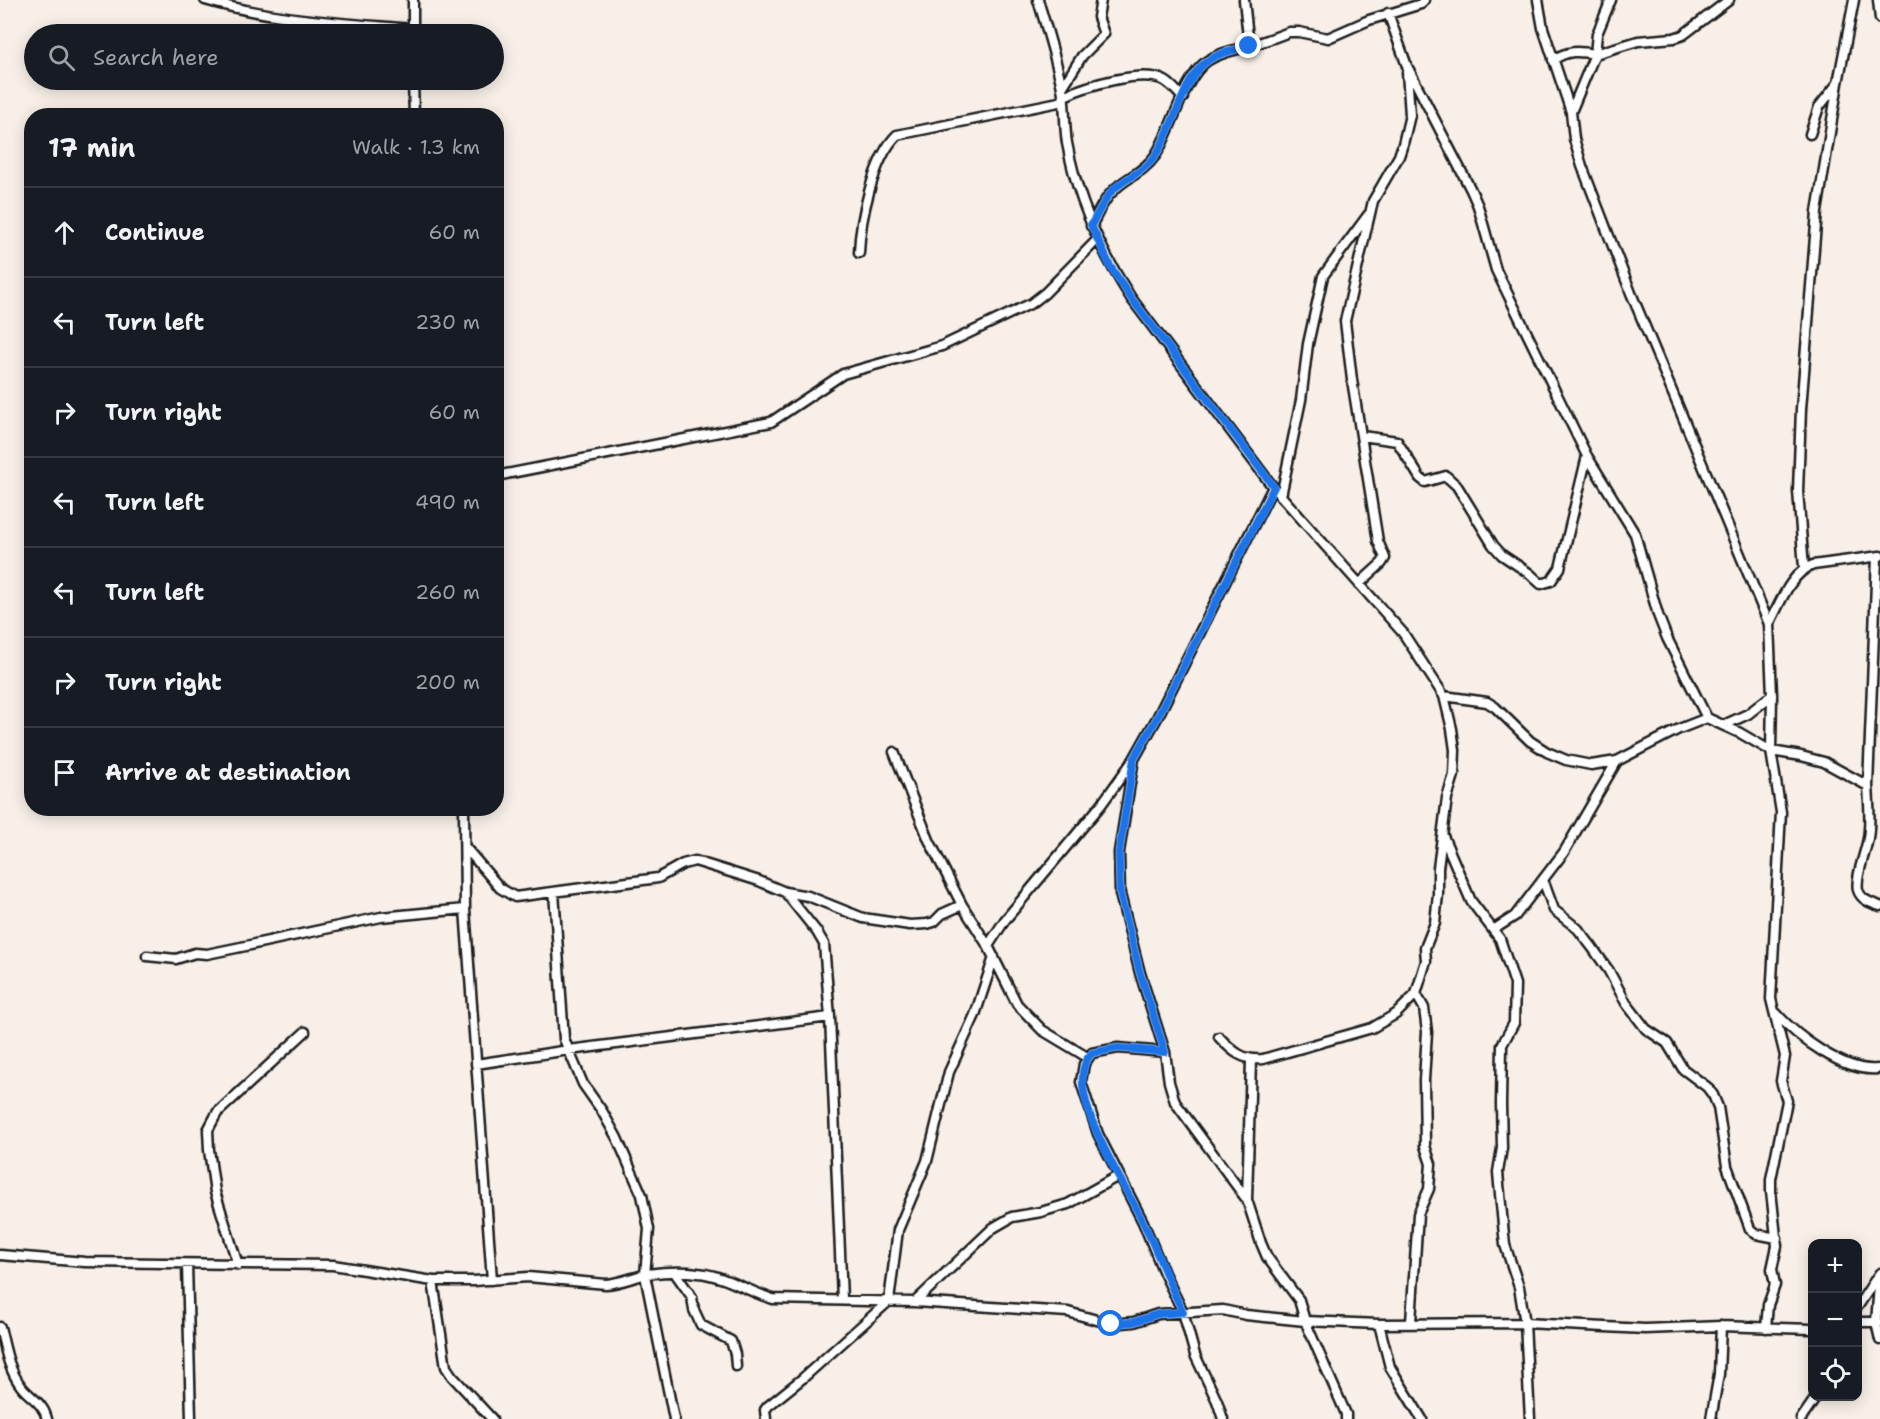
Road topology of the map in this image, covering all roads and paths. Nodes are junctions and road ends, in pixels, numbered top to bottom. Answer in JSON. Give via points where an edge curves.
{"nodes":[{"id":1,"x":205,"y":0,"type":"edge"},
{"id":2,"x":412,"y":0,"type":"edge"},
{"id":3,"x":1038,"y":0,"type":"edge"},
{"id":4,"x":1101,"y":0,"type":"edge"},
{"id":5,"x":1244,"y":0,"type":"edge"},
{"id":6,"x":1424,"y":0,"type":"edge"},
{"id":7,"x":1538,"y":0,"type":"edge"},
{"id":8,"x":1611,"y":0,"type":"edge"},
{"id":9,"x":1729,"y":0,"type":"edge"},
{"id":10,"x":1854,"y":0,"type":"edge"},
{"id":11,"x":1878,"y":0,"type":"edge"},
{"id":12,"x":1388,"y":13,"type":"junction"},
{"id":13,"x":1880,"y":19,"type":"edge"},
{"id":14,"x":342,"y":24,"type":"edge"},
{"id":15,"x":413,"y":24,"type":"edge"},
{"id":16,"x":1249,"y":46,"type":"junction"},
{"id":17,"x":1595,"y":54,"type":"junction"},
{"id":18,"x":1553,"y":60,"type":"junction"},
{"id":19,"x":1407,"y":66,"type":"junction"},
{"id":20,"x":1838,"y":83,"type":"junction"},
{"id":21,"x":413,"y":90,"type":"edge"},
{"id":22,"x":1063,"y":95,"type":"junction"},
{"id":23,"x":1183,"y":98,"type":"junction"},
{"id":24,"x":414,"y":108,"type":"edge"},
{"id":25,"x":1571,"y":112,"type":"junction"},
{"id":26,"x":1810,"y":134,"type":"dead end"},
{"id":27,"x":1370,"y":213,"type":"junction"},
{"id":28,"x":1091,"y":225,"type":"junction"},
{"id":29,"x":1097,"y":240,"type":"junction"},
{"id":30,"x":859,"y":253,"type":"dead end"},
{"id":31,"x":1362,"y":436,"type":"junction"},
{"id":32,"x":1587,"y":456,"type":"junction"},
{"id":33,"x":504,"y":474,"type":"edge"},
{"id":34,"x":1274,"y":487,"type":"junction"},
{"id":35,"x":1281,"y":496,"type":"junction"},
{"id":36,"x":1878,"y":556,"type":"edge"},
{"id":37,"x":1804,"y":568,"type":"junction"},
{"id":38,"x":1359,"y":584,"type":"junction"},
{"id":39,"x":1769,"y":624,"type":"junction"},
{"id":40,"x":1772,"y":695,"type":"junction"},
{"id":41,"x":1444,"y":696,"type":"junction"},
{"id":42,"x":1707,"y":718,"type":"junction"},
{"id":43,"x":1724,"y":725,"type":"junction"},
{"id":44,"x":1771,"y":751,"type":"junction"},
{"id":45,"x":894,"y":752,"type":"dead end"},
{"id":46,"x":1134,"y":759,"type":"junction"},
{"id":47,"x":1617,"y":761,"type":"junction"},
{"id":48,"x":1868,"y":786,"type":"junction"},
{"id":49,"x":464,"y":816,"type":"edge"},
{"id":50,"x":1443,"y":835,"type":"junction"},
{"id":51,"x":465,"y":847,"type":"junction"},
{"id":52,"x":1543,"y":880,"type":"junction"},
{"id":53,"x":554,"y":892,"type":"junction"},
{"id":54,"x":784,"y":892,"type":"junction"},
{"id":55,"x":962,"y":905,"type":"junction"},
{"id":56,"x":1880,"y":906,"type":"edge"},
{"id":57,"x":465,"y":909,"type":"junction"},
{"id":58,"x":1493,"y":930,"type":"junction"},
{"id":59,"x":988,"y":946,"type":"junction"},
{"id":60,"x":147,"y":956,"type":"dead end"},
{"id":61,"x":994,"y":957,"type":"junction"},
{"id":62,"x":1416,"y":994,"type":"junction"},
{"id":63,"x":1775,"y":1012,"type":"junction"},
{"id":64,"x":830,"y":1017,"type":"junction"},
{"id":65,"x":305,"y":1032,"type":"dead end"},
{"id":66,"x":1219,"y":1037,"type":"dead end"},
{"id":67,"x":569,"y":1050,"type":"junction"},
{"id":68,"x":1165,"y":1052,"type":"junction"},
{"id":69,"x":1088,"y":1057,"type":"junction"},
{"id":70,"x":1251,"y":1060,"type":"junction"},
{"id":71,"x":476,"y":1064,"type":"junction"},
{"id":72,"x":1877,"y":1070,"type":"dead end"},
{"id":73,"x":1118,"y":1176,"type":"junction"},
{"id":74,"x":1247,"y":1200,"type":"junction"},
{"id":75,"x":1777,"y":1238,"type":"junction"},
{"id":76,"x":0,"y":1255,"type":"edge"},
{"id":77,"x":187,"y":1264,"type":"junction"},
{"id":78,"x":238,"y":1264,"type":"junction"},
{"id":79,"x":675,"y":1273,"type":"junction"},
{"id":80,"x":1880,"y":1273,"type":"edge"},
{"id":81,"x":645,"y":1275,"type":"junction"},
{"id":82,"x":492,"y":1280,"type":"junction"},
{"id":83,"x":433,"y":1281,"type":"junction"},
{"id":84,"x":842,"y":1299,"type":"junction"},
{"id":85,"x":1862,"y":1299,"type":"edge"},
{"id":86,"x":889,"y":1301,"type":"junction"},
{"id":87,"x":915,"y":1302,"type":"junction"},
{"id":88,"x":1183,"y":1312,"type":"junction"},
{"id":89,"x":1305,"y":1321,"type":"junction"},
{"id":90,"x":1411,"y":1322,"type":"junction"},
{"id":91,"x":1862,"y":1322,"type":"edge"},
{"id":92,"x":1525,"y":1323,"type":"junction"},
{"id":93,"x":1878,"y":1323,"type":"edge"},
{"id":94,"x":1379,"y":1324,"type":"junction"},
{"id":95,"x":1721,"y":1326,"type":"junction"},
{"id":96,"x":0,"y":1327,"type":"edge"},
{"id":97,"x":1766,"y":1328,"type":"junction"},
{"id":98,"x":1808,"y":1329,"type":"edge"},
{"id":99,"x":1880,"y":1340,"type":"edge"},
{"id":100,"x":736,"y":1366,"type":"dead end"},
{"id":101,"x":1814,"y":1401,"type":"edge"},
{"id":102,"x":47,"y":1419,"type":"edge"},
{"id":103,"x":191,"y":1419,"type":"edge"},
{"id":104,"x":492,"y":1419,"type":"edge"},
{"id":105,"x":675,"y":1419,"type":"edge"},
{"id":106,"x":766,"y":1419,"type":"edge"},
{"id":107,"x":1223,"y":1419,"type":"edge"},
{"id":108,"x":1346,"y":1419,"type":"edge"},
{"id":109,"x":1422,"y":1419,"type":"edge"},
{"id":110,"x":1530,"y":1419,"type":"edge"},
{"id":111,"x":1711,"y":1419,"type":"edge"},
{"id":112,"x":1801,"y":1419,"type":"edge"}],
"edges":[{"from":1,"to":14,"type":"street","via":[[231,8]]},
{"from":2,"to":15,"type":"street"},
{"from":3,"to":22,"type":"street"},
{"from":4,"to":22,"type":"street","via":[[1098,17],[1104,34],[1082,56]]},
{"from":5,"to":16,"type":"street"},
{"from":6,"to":12,"type":"street"},
{"from":7,"to":18,"type":"street"},
{"from":8,"to":17,"type":"street","via":[[1597,34]]},
{"from":9,"to":17,"type":"street","via":[[1683,35],[1638,41]]},
{"from":10,"to":20,"type":"street"},
{"from":11,"to":13,"type":"street"},
{"from":12,"to":16,"type":"street","via":[[1328,38],[1294,32]]},
{"from":12,"to":19,"type":"street"},
{"from":16,"to":23,"type":"street","via":[[1206,62]]},
{"from":17,"to":18,"type":"street","via":[[1572,51]]},
{"from":17,"to":25,"type":"street"},
{"from":18,"to":25,"type":"street"},
{"from":19,"to":27,"type":"street","via":[[1410,115],[1403,144],[1378,189]]},
{"from":19,"to":32,"type":"street","via":[[1471,190],[1496,270]]},
{"from":20,"to":26,"type":"street","via":[[1819,107]]},
{"from":20,"to":37,"type":"street","via":[[1817,212],[1802,398],[1798,491]]},
{"from":21,"to":24,"type":"street"},
{"from":22,"to":23,"type":"street","via":[[1092,85],[1150,77],[1166,81]]},
{"from":22,"to":28,"type":"street","via":[[1066,140]]},
{"from":22,"to":30,"type":"street","via":[[897,135],[888,146],[867,201]]},
{"from":23,"to":28,"type":"street","via":[[1154,158],[1142,172],[1115,188]]},
{"from":25,"to":39,"type":"street","via":[[1582,166],[1631,293]]},
{"from":27,"to":31,"type":"street","via":[[1345,321]]},
{"from":27,"to":35,"type":"street","via":[[1323,276]]},
{"from":28,"to":29,"type":"street"},
{"from":29,"to":33,"type":"street","via":[[1032,303],[942,346],[843,374],[771,422]]},
{"from":29,"to":34,"type":"street","via":[[1131,298]]},
{"from":31,"to":32,"type":"street","via":[[1397,441],[1425,482],[1450,478],[1493,545],[1541,585],[1560,568]]},
{"from":31,"to":38,"type":"street","via":[[1378,540],[1385,558]]},
{"from":32,"to":42,"type":"street","via":[[1635,534],[1658,615]]},
{"from":34,"to":35,"type":"street"},
{"from":34,"to":46,"type":"street"},
{"from":35,"to":38,"type":"street"},
{"from":36,"to":37,"type":"street"},
{"from":36,"to":48,"type":"street"},
{"from":37,"to":39,"type":"street"},
{"from":38,"to":41,"type":"street","via":[[1403,633]]},
{"from":39,"to":40,"type":"street"},
{"from":40,"to":43,"type":"street","via":[[1748,714]]},
{"from":40,"to":44,"type":"street"},
{"from":41,"to":47,"type":"street","via":[[1487,702],[1530,741],[1566,760],[1591,765]]},
{"from":41,"to":50,"type":"street","via":[[1455,750]]},
{"from":42,"to":43,"type":"street"},
{"from":42,"to":47,"type":"street"},
{"from":43,"to":44,"type":"street"},
{"from":44,"to":48,"type":"street","via":[[1824,762]]},
{"from":44,"to":63,"type":"street","via":[[1781,812],[1771,989]]},
{"from":45,"to":55,"type":"street","via":[[929,840]]},
{"from":46,"to":59,"type":"street"},
{"from":46,"to":68,"type":"street","via":[[1119,852],[1120,894]]},
{"from":47,"to":52,"type":"street","via":[[1564,852]]},
{"from":48,"to":56,"type":"street","via":[[1870,824],[1858,890],[1869,903]]},
{"from":49,"to":51,"type":"street"},
{"from":50,"to":58,"type":"street","via":[[1471,901]]},
{"from":50,"to":62,"type":"street","via":[[1435,922],[1425,948],[1426,961]]},
{"from":51,"to":53,"type":"street","via":[[509,895]]},
{"from":51,"to":57,"type":"street"},
{"from":52,"to":58,"type":"street","via":[[1512,919]]},
{"from":52,"to":75,"type":"street","via":[[1554,909],[1592,947],[1626,1003],[1651,1033],[1667,1043],[1683,1068],[1713,1095],[1727,1166],[1750,1229]]},
{"from":53,"to":54,"type":"street","via":[[658,878],[695,861]]},
{"from":53,"to":67,"type":"street","via":[[561,1011]]},
{"from":54,"to":55,"type":"street","via":[[801,894],[863,918],[910,925],[930,924]]},
{"from":54,"to":64,"type":"street","via":[[824,944]]},
{"from":55,"to":59,"type":"street"},
{"from":57,"to":60,"type":"street","via":[[381,917],[207,954]]},
{"from":57,"to":71,"type":"street"},
{"from":58,"to":92,"type":"street","via":[[1500,939],[1515,984],[1514,1023],[1502,1045],[1498,1184],[1505,1245]]},
{"from":59,"to":61,"type":"street"},
{"from":61,"to":69,"type":"street","via":[[1017,1004],[1029,1017],[1042,1030]]},
{"from":61,"to":86,"type":"street","via":[[975,1015],[949,1072],[927,1161],[898,1230]]},
{"from":62,"to":70,"type":"street","via":[[1396,1014],[1372,1028]]},
{"from":62,"to":90,"type":"street","via":[[1426,1020],[1425,1146],[1431,1164],[1429,1189],[1418,1214]]},
{"from":63,"to":72,"type":"street","via":[[1792,1029],[1836,1059],[1850,1066]]},
{"from":63,"to":75,"type":"street","via":[[1785,1056],[1781,1081],[1787,1098],[1771,1179]]},
{"from":64,"to":67,"type":"street"},
{"from":64,"to":84,"type":"street"},
{"from":65,"to":78,"type":"street","via":[[218,1113],[208,1130],[215,1192]]},
{"from":66,"to":70,"type":"street"},
{"from":67,"to":71,"type":"street"},
{"from":67,"to":81,"type":"street","via":[[583,1084],[617,1138],[642,1195],[649,1229]]},
{"from":68,"to":69,"type":"street","via":[[1118,1048],[1099,1050]]},
{"from":68,"to":74,"type":"street","via":[[1175,1102]]},
{"from":69,"to":73,"type":"street","via":[[1082,1071],[1084,1093]]},
{"from":70,"to":74,"type":"street"},
{"from":71,"to":82,"type":"street"},
{"from":73,"to":87,"type":"street","via":[[1068,1204],[1012,1217],[993,1228]]},
{"from":73,"to":88,"type":"street"},
{"from":74,"to":89,"type":"street","via":[[1260,1243],[1299,1300]]},
{"from":75,"to":97,"type":"street","via":[[1772,1269],[1775,1285]]},
{"from":76,"to":77,"type":"street"},
{"from":77,"to":78,"type":"street"},
{"from":77,"to":103,"type":"street"},
{"from":78,"to":83,"type":"street","via":[[333,1265]]},
{"from":79,"to":81,"type":"street"},
{"from":79,"to":84,"type":"street","via":[[709,1275],[774,1299]]},
{"from":79,"to":100,"type":"street","via":[[692,1297],[701,1325],[730,1341]]},
{"from":80,"to":85,"type":"street"},
{"from":80,"to":93,"type":"street"},
{"from":81,"to":82,"type":"street","via":[[606,1284],[528,1277]]},
{"from":81,"to":105,"type":"street"},
{"from":82,"to":83,"type":"street"},
{"from":83,"to":104,"type":"street","via":[[446,1366]]},
{"from":84,"to":86,"type":"street"},
{"from":86,"to":87,"type":"street"},
{"from":86,"to":106,"type":"street","via":[[768,1406]]},
{"from":87,"to":88,"type":"street","via":[[1068,1312],[1111,1324]]},
{"from":88,"to":89,"type":"street","via":[[1223,1310]]},
{"from":88,"to":107,"type":"street","via":[[1195,1355]]},
{"from":89,"to":94,"type":"street"},
{"from":89,"to":108,"type":"street"},
{"from":90,"to":92,"type":"street"},
{"from":90,"to":94,"type":"street"},
{"from":91,"to":93,"type":"street"},
{"from":92,"to":95,"type":"street","via":[[1645,1329]]},
{"from":92,"to":110,"type":"street"},
{"from":93,"to":99,"type":"street"},
{"from":94,"to":109,"type":"street","via":[[1390,1367]]},
{"from":95,"to":97,"type":"street"},
{"from":95,"to":111,"type":"street","via":[[1719,1374]]},
{"from":96,"to":102,"type":"street","via":[[14,1374],[21,1387],[41,1404]]},
{"from":97,"to":98,"type":"street"},
{"from":101,"to":112,"type":"street"}]}
